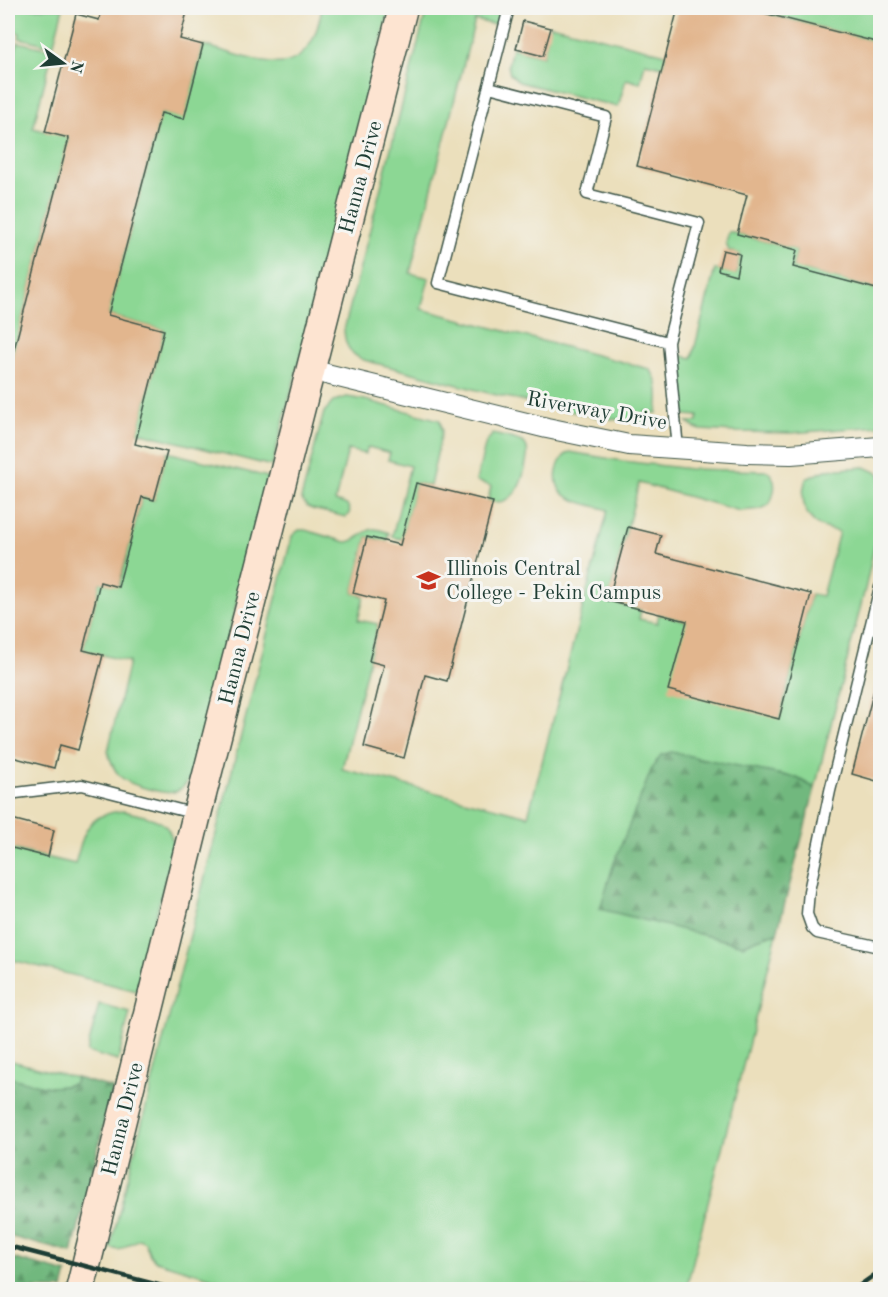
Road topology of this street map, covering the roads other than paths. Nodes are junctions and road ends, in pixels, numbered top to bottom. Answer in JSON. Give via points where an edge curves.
{"nodes":[{"id":1,"x":403,"y":8,"type":"edge"},
{"id":2,"x":509,"y":8,"type":"edge"},
{"id":3,"x":489,"y":87,"type":"junction"},
{"id":4,"x":668,"y":342,"type":"junction"},
{"id":5,"x":310,"y":370,"type":"junction"},
{"id":6,"x":880,"y":447,"type":"edge"},
{"id":7,"x":678,"y":449,"type":"junction"},
{"id":8,"x":880,"y":587,"type":"edge"},
{"id":9,"x":8,"y":791,"type":"edge"},
{"id":10,"x":197,"y":814,"type":"junction"},
{"id":11,"x":880,"y":947,"type":"edge"},
{"id":12,"x":80,"y":1290,"type":"edge"}],
"edges":[{"from":1,"to":5,"type":"street","name":"Hanna Drive"},
{"from":2,"to":3,"type":"lane"},
{"from":3,"to":4,"type":"lane","via":[[606,117],[587,194],[699,223]]},
{"from":3,"to":4,"type":"lane","via":[[438,283]]},
{"from":4,"to":7,"type":"lane"},
{"from":5,"to":7,"type":"street","name":"Riverway Drive","via":[[547,428],[628,445]]},
{"from":5,"to":10,"type":"street","name":"Hanna Drive"},
{"from":6,"to":7,"type":"street","name":"Riverway Drive","via":[[791,454]]},
{"from":8,"to":11,"type":"lane","via":[[830,791],[807,914],[818,933]]},
{"from":9,"to":10,"type":"lane","via":[[16,794],[82,785]]},
{"from":10,"to":12,"type":"street","name":"Hanna Drive"}]}
